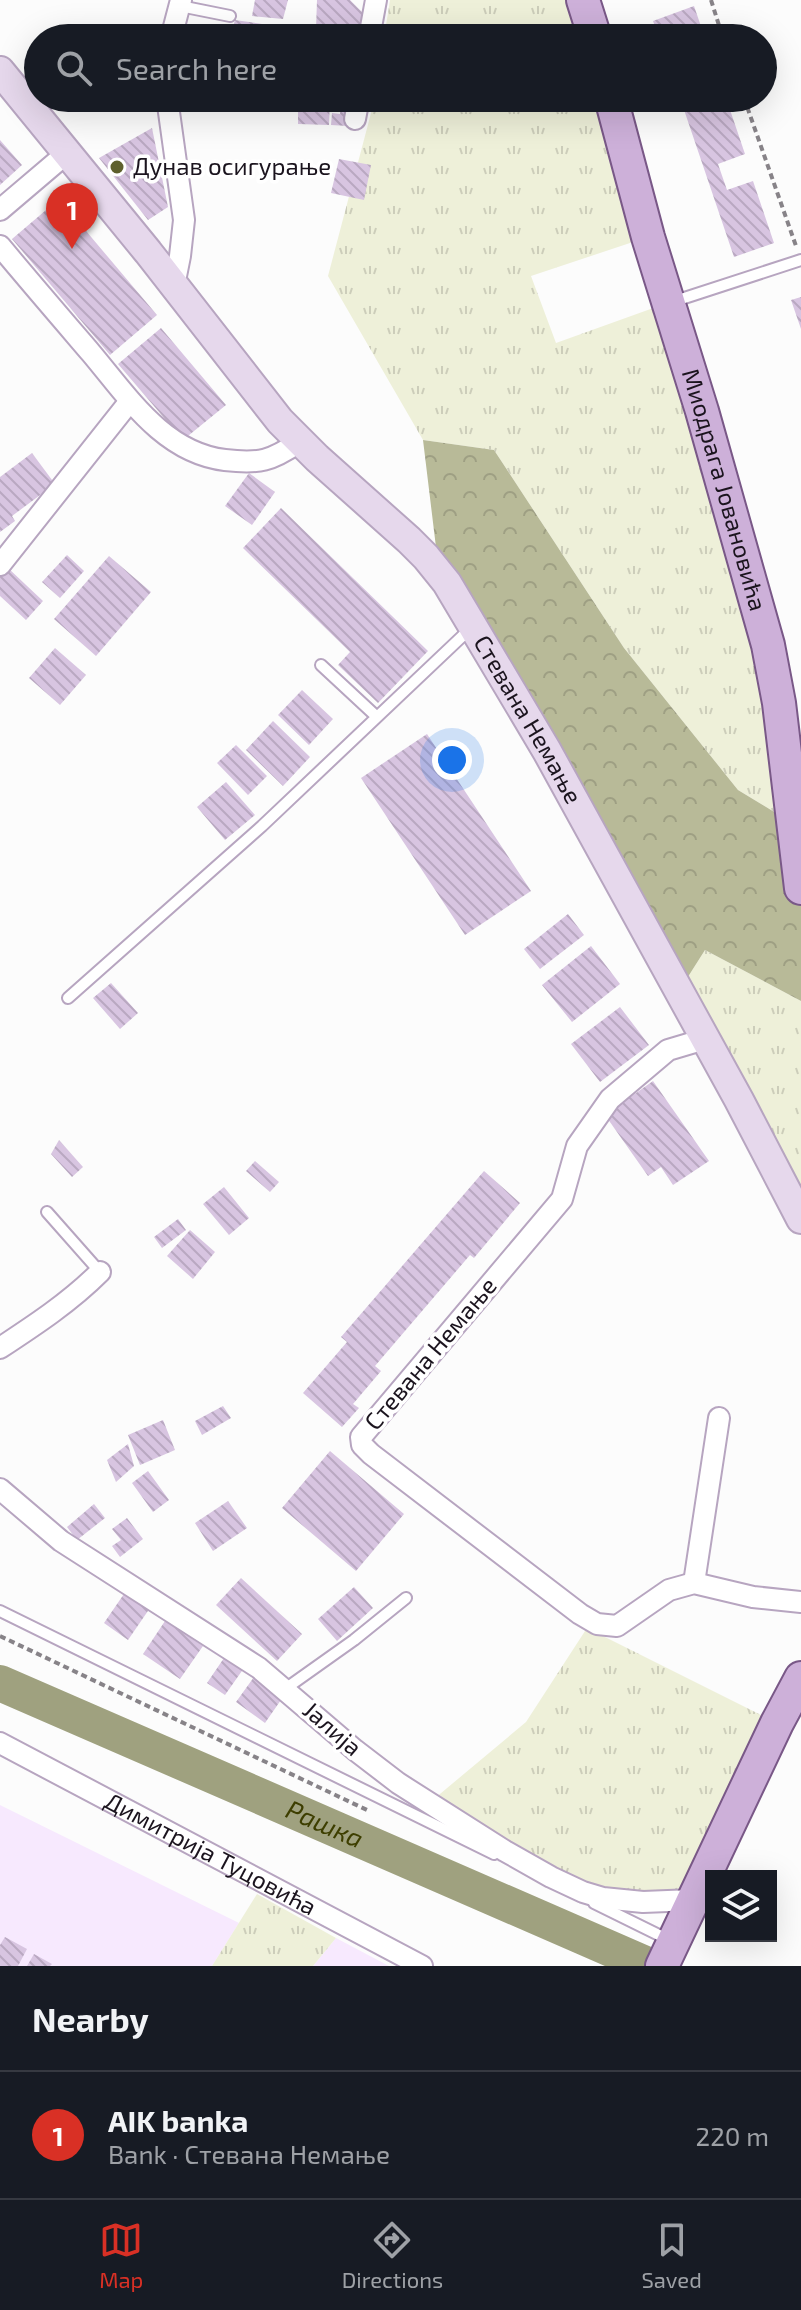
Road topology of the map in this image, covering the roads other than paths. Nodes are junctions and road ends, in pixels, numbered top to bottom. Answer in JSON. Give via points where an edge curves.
{"nodes":[{"id":1,"x":376,"y":0,"type":"edge"},
{"id":2,"x":583,"y":0,"type":"edge"},
{"id":3,"x":180,"y":3,"type":"edge"},
{"id":4,"x":230,"y":16,"type":"dead end"},
{"id":5,"x":175,"y":24,"type":"edge"},
{"id":6,"x":372,"y":24,"type":"edge"},
{"id":7,"x":591,"y":24,"type":"edge"},
{"id":8,"x":0,"y":71,"type":"edge"},
{"id":9,"x":24,"y":100,"type":"edge"},
{"id":10,"x":34,"y":112,"type":"edge"},
{"id":11,"x":169,"y":112,"type":"edge"},
{"id":12,"x":356,"y":112,"type":"edge"},
{"id":13,"x":615,"y":112,"type":"edge"},
{"id":14,"x":355,"y":119,"type":"dead end"},
{"id":15,"x":67,"y":153,"type":"junction"},
{"id":16,"x":0,"y":210,"type":"edge"},
{"id":17,"x":0,"y":246,"type":"edge"},
{"id":18,"x":801,"y":260,"type":"edge"},
{"id":19,"x":174,"y":286,"type":"junction"},
{"id":20,"x":670,"y":302,"type":"junction"},
{"id":21,"x":130,"y":401,"type":"junction"},
{"id":22,"x":299,"y":442,"type":"junction"},
{"id":23,"x":0,"y":565,"type":"edge"},
{"id":24,"x":474,"y":626,"type":"junction"},
{"id":25,"x":321,"y":665,"type":"dead end"},
{"id":26,"x":377,"y":717,"type":"junction"},
{"id":27,"x":797,"y":822,"type":"edge"},
{"id":28,"x":801,"y":888,"type":"edge"},
{"id":29,"x":68,"y":998,"type":"dead end"},
{"id":30,"x":705,"y":1039,"type":"junction"},
{"id":31,"x":47,"y":1212,"type":"dead end"},
{"id":32,"x":801,"y":1219,"type":"edge"},
{"id":33,"x":100,"y":1272,"type":"joint"},
{"id":34,"x":0,"y":1348,"type":"edge"},
{"id":35,"x":719,"y":1418,"type":"dead end"},
{"id":36,"x":0,"y":1489,"type":"edge"},
{"id":37,"x":694,"y":1583,"type":"junction"},
{"id":38,"x":406,"y":1598,"type":"dead end"},
{"id":39,"x":801,"y":1602,"type":"edge"},
{"id":40,"x":0,"y":1611,"type":"edge"},
{"id":41,"x":801,"y":1678,"type":"edge"},
{"id":42,"x":285,"y":1689,"type":"junction"},
{"id":43,"x":0,"y":1743,"type":"edge"},
{"id":44,"x":693,"y":1900,"type":"junction"},
{"id":45,"x":668,"y":1953,"type":"edge"},
{"id":46,"x":422,"y":1966,"type":"edge"}],
"edges":[{"from":1,"to":6,"type":"street"},
{"from":2,"to":7,"type":"main road"},
{"from":3,"to":4,"type":"lane"},
{"from":3,"to":5,"type":"street"},
{"from":8,"to":9,"type":"street","name":"Стевана Немање"},
{"from":10,"to":15,"type":"street","name":"Стевана Немање"},
{"from":11,"to":19,"type":"street","via":[[184,220]]},
{"from":12,"to":14,"type":"street"},
{"from":13,"to":20,"type":"main road","name":"Миодрага Јовановића"},
{"from":15,"to":16,"type":"street"},
{"from":15,"to":19,"type":"street","name":"Стевана Немање"},
{"from":17,"to":21,"type":"street"},
{"from":18,"to":20,"type":"lane"},
{"from":19,"to":22,"type":"street","name":"Стевана Немање"},
{"from":20,"to":27,"type":"main road","name":"Миодрага Јовановића","via":[[768,645]]},
{"from":21,"to":22,"type":"street","via":[[172,440],[198,455],[238,462],[271,459]]},
{"from":21,"to":23,"type":"street"},
{"from":22,"to":24,"type":"street","name":"Стевана Немање","via":[[426,557]]},
{"from":24,"to":26,"type":"lane"},
{"from":24,"to":30,"type":"street","name":"Стевана Немање"},
{"from":25,"to":26,"type":"lane"},
{"from":26,"to":29,"type":"lane"},
{"from":27,"to":28,"type":"main road","name":"Миодрага Јовановића"},
{"from":30,"to":32,"type":"street","name":"Стевана Немање"},
{"from":30,"to":37,"type":"street","name":"Стевана Немање","via":[[668,1050],[610,1099],[577,1146],[562,1199],[361,1437],[371,1454],[597,1624],[617,1626],[669,1590]]},
{"from":31,"to":33,"type":"lane"},
{"from":33,"to":34,"type":"street"},
{"from":35,"to":37,"type":"street"},
{"from":36,"to":42,"type":"street","name":"Јалија","via":[[61,1541]]},
{"from":37,"to":39,"type":"street"},
{"from":38,"to":42,"type":"lane"},
{"from":40,"to":45,"type":"lane"},
{"from":41,"to":44,"type":"main road"},
{"from":42,"to":44,"type":"street","name":"Јалија","via":[[398,1783],[551,1877],[622,1901]]},
{"from":43,"to":46,"type":"street","name":"Димитрија Туцовића"},
{"from":44,"to":45,"type":"main road"}]}
